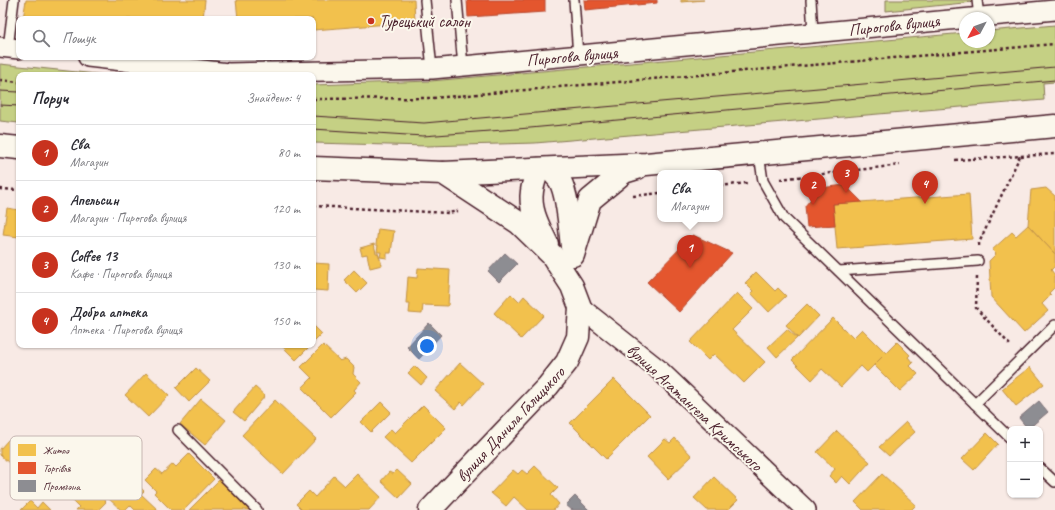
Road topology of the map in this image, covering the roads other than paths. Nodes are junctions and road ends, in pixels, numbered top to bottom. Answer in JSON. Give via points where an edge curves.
{"nodes":[{"id":1,"x":14,"y":0,"type":"edge"},
{"id":2,"x":424,"y":0,"type":"edge"},
{"id":3,"x":457,"y":0,"type":"edge"},
{"id":4,"x":574,"y":0,"type":"edge"},
{"id":5,"x":811,"y":0,"type":"edge"},
{"id":6,"x":978,"y":8,"type":"edge"},
{"id":7,"x":1055,"y":10,"type":"edge"},
{"id":8,"x":813,"y":33,"type":"junction"},
{"id":9,"x":9,"y":48,"type":"edge"},
{"id":10,"x":578,"y":56,"type":"junction"},
{"id":11,"x":114,"y":60,"type":"edge"},
{"id":12,"x":463,"y":66,"type":"junction"},
{"id":13,"x":432,"y":69,"type":"junction"},
{"id":14,"x":219,"y":72,"type":"edge"},
{"id":15,"x":279,"y":72,"type":"edge"},
{"id":16,"x":1055,"y":126,"type":"edge"},
{"id":17,"x":0,"y":146,"type":"edge"},
{"id":18,"x":16,"y":148,"type":"edge"},
{"id":19,"x":759,"y":154,"type":"junction"},
{"id":20,"x":646,"y":164,"type":"junction"},
{"id":21,"x":316,"y":168,"type":"edge"},
{"id":22,"x":544,"y":169,"type":"junction"},
{"id":23,"x":443,"y":173,"type":"junction"},
{"id":24,"x":552,"y":255,"type":"junction"},
{"id":25,"x":573,"y":255,"type":"junction"},
{"id":26,"x":978,"y":260,"type":"dead end"},
{"id":27,"x":839,"y":272,"type":"junction"},
{"id":28,"x":572,"y":286,"type":"junction"},
{"id":29,"x":580,"y":307,"type":"junction"},
{"id":30,"x":1055,"y":325,"type":"edge"},
{"id":31,"x":975,"y":404,"type":"junction"},
{"id":32,"x":178,"y":430,"type":"dead end"},
{"id":33,"x":1007,"y":435,"type":"edge"},
{"id":34,"x":1043,"y":471,"type":"edge"},
{"id":35,"x":1055,"y":482,"type":"edge"},
{"id":36,"x":257,"y":510,"type":"edge"},
{"id":37,"x":430,"y":510,"type":"edge"},
{"id":38,"x":806,"y":510,"type":"edge"}],
"edges":[{"from":1,"to":9,"type":"lane"},
{"from":2,"to":13,"type":"lane"},
{"from":3,"to":12,"type":"lane"},
{"from":4,"to":10,"type":"lane"},
{"from":5,"to":8,"type":"lane"},
{"from":6,"to":7,"type":"street","name":"Пирогова вулиця"},
{"from":6,"to":8,"type":"street","name":"Пирогова вулиця"},
{"from":8,"to":10,"type":"street","name":"Пирогова вулиця"},
{"from":10,"to":12,"type":"street","name":"Пирогова вулиця"},
{"from":11,"to":14,"type":"street","name":"Пирогова вулиця"},
{"from":12,"to":13,"type":"street","name":"Пирогова вулиця"},
{"from":13,"to":15,"type":"street","name":"Пирогова вулиця"},
{"from":16,"to":19,"type":"main road"},
{"from":17,"to":18,"type":"main road"},
{"from":19,"to":20,"type":"main road"},
{"from":19,"to":27,"type":"lane","via":[[763,181],[784,218]]},
{"from":20,"to":22,"type":"main road"},
{"from":20,"to":25,"type":"main road","via":[[624,172],[590,200]]},
{"from":21,"to":23,"type":"main road"},
{"from":22,"to":23,"type":"main road"},
{"from":22,"to":24,"type":"main road","via":[[532,191],[532,205],[535,220]]},
{"from":22,"to":25,"type":"main road","name":"вулиця Данила Галицького","via":[[560,180]]},
{"from":23,"to":24,"type":"main road","name":"вулиця Данила Галицького","via":[[518,223]]},
{"from":24,"to":28,"type":"main road","name":"вулиця Данила Галицького"},
{"from":25,"to":28,"type":"main road","name":"вулиця Данила Галицького"},
{"from":26,"to":27,"type":"lane"},
{"from":27,"to":31,"type":"lane"},
{"from":28,"to":29,"type":"main road","name":"вулиця Данила Галицького"},
{"from":29,"to":37,"type":"main road","name":"вулиця Данила Галицького","via":[[578,337],[567,362],[548,386]]},
{"from":29,"to":38,"type":"street","name":"вулиця Агатангела Кримського","via":[[657,368]]},
{"from":30,"to":31,"type":"lane"},
{"from":31,"to":33,"type":"lane"},
{"from":32,"to":36,"type":"lane"},
{"from":34,"to":35,"type":"lane"}]}
